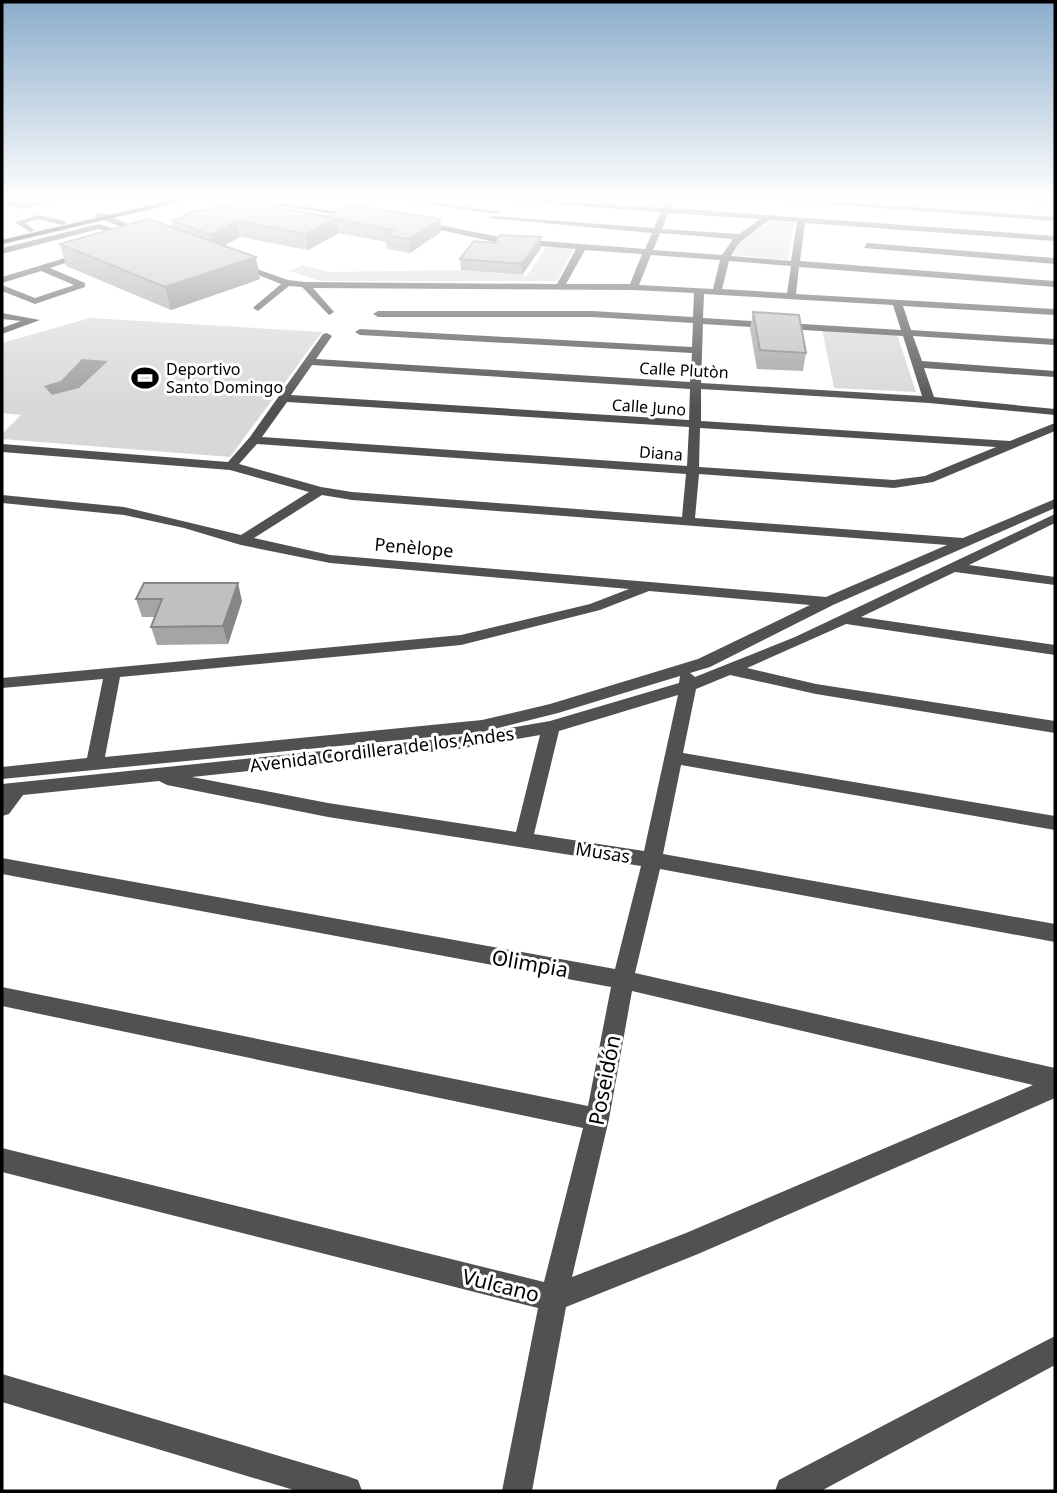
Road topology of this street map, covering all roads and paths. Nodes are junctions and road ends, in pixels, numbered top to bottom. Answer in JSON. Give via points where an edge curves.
{"nodes":[{"id":1,"x":46,"y":267,"type":"edge"},
{"id":2,"x":243,"y":267,"type":"edge"},
{"id":3,"x":571,"y":267,"type":"edge"},
{"id":4,"x":642,"y":267,"type":"edge"},
{"id":5,"x":721,"y":267,"type":"edge"},
{"id":6,"x":794,"y":267,"type":"edge"},
{"id":7,"x":804,"y":267,"type":"edge"},
{"id":8,"x":867,"y":267,"type":"edge"},
{"id":9,"x":42,"y":268,"type":"junction"},
{"id":10,"x":2,"y":280,"type":"edge"},
{"id":11,"x":287,"y":282,"type":"junction"},
{"id":12,"x":867,"y":284,"type":"junction"},
{"id":13,"x":1055,"y":284,"type":"edge"},
{"id":14,"x":305,"y":285,"type":"junction"},
{"id":15,"x":561,"y":285,"type":"junction"},
{"id":16,"x":633,"y":287,"type":"junction"},
{"id":17,"x":2,"y":288,"type":"edge"},
{"id":18,"x":940,"y":289,"type":"junction"},
{"id":19,"x":699,"y":291,"type":"junction"},
{"id":20,"x":717,"y":292,"type":"junction"},
{"id":21,"x":1016,"y":295,"type":"junction"},
{"id":22,"x":791,"y":296,"type":"junction"},
{"id":23,"x":897,"y":302,"type":"junction"},
{"id":24,"x":258,"y":308,"type":"dead end"},
{"id":25,"x":329,"y":312,"type":"dead end"},
{"id":26,"x":1055,"y":312,"type":"edge"},
{"id":27,"x":378,"y":314,"type":"dead end"},
{"id":28,"x":2,"y":316,"type":"edge"},
{"id":29,"x":697,"y":320,"type":"junction"},
{"id":30,"x":2,"y":331,"type":"edge"},
{"id":31,"x":906,"y":331,"type":"junction"},
{"id":32,"x":360,"y":332,"type":"dead end"},
{"id":33,"x":327,"y":336,"type":"dead end"},
{"id":34,"x":1055,"y":341,"type":"edge"},
{"id":35,"x":696,"y":350,"type":"junction"},
{"id":36,"x":310,"y":362,"type":"junction"},
{"id":37,"x":917,"y":364,"type":"junction"},
{"id":38,"x":1055,"y":374,"type":"edge"},
{"id":39,"x":696,"y":386,"type":"junction"},
{"id":40,"x":284,"y":398,"type":"junction"},
{"id":41,"x":929,"y":400,"type":"junction"},
{"id":42,"x":1055,"y":412,"type":"edge"},
{"id":43,"x":695,"y":426,"type":"junction"},
{"id":44,"x":1055,"y":426,"type":"edge"},
{"id":45,"x":254,"y":440,"type":"junction"},
{"id":46,"x":1013,"y":444,"type":"junction"},
{"id":47,"x":2,"y":447,"type":"edge"},
{"id":48,"x":231,"y":466,"type":"junction"},
{"id":49,"x":693,"y":471,"type":"junction"},
{"id":50,"x":320,"y":491,"type":"junction"},
{"id":51,"x":2,"y":499,"type":"edge"},
{"id":52,"x":1055,"y":503,"type":"edge"},
{"id":53,"x":688,"y":521,"type":"junction"},
{"id":54,"x":1051,"y":522,"type":"edge"},
{"id":55,"x":241,"y":541,"type":"junction"},
{"id":56,"x":964,"y":542,"type":"junction"},
{"id":57,"x":953,"y":567,"type":"junction"},
{"id":58,"x":1055,"y":581,"type":"edge"},
{"id":59,"x":646,"y":587,"type":"junction"},
{"id":60,"x":828,"y":602,"type":"junction"},
{"id":61,"x":843,"y":619,"type":"junction"},
{"id":62,"x":1055,"y":650,"type":"edge"},
{"id":63,"x":704,"y":663,"type":"junction"},
{"id":64,"x":729,"y":670,"type":"junction"},
{"id":65,"x":112,"y":674,"type":"junction"},
{"id":66,"x":687,"y":678,"type":"junction"},
{"id":67,"x":2,"y":683,"type":"edge"},
{"id":68,"x":551,"y":727,"type":"junction"},
{"id":69,"x":1055,"y":727,"type":"edge"},
{"id":70,"x":673,"y":757,"type":"junction"},
{"id":71,"x":95,"y":764,"type":"junction"},
{"id":72,"x":2,"y":773,"type":"edge"},
{"id":73,"x":150,"y":775,"type":"junction"},
{"id":74,"x":9,"y":790,"type":"edge"},
{"id":75,"x":2,"y":809,"type":"edge"},
{"id":76,"x":1055,"y":823,"type":"edge"},
{"id":77,"x":523,"y":840,"type":"junction"},
{"id":78,"x":652,"y":860,"type":"junction"},
{"id":79,"x":2,"y":866,"type":"edge"},
{"id":80,"x":1055,"y":933,"type":"edge"},
{"id":81,"x":623,"y":980,"type":"junction"},
{"id":82,"x":2,"y":997,"type":"edge"},
{"id":83,"x":1055,"y":1079,"type":"edge"},
{"id":84,"x":1055,"y":1087,"type":"edge"},
{"id":85,"x":597,"y":1119,"type":"junction"},
{"id":86,"x":2,"y":1160,"type":"edge"},
{"id":87,"x":554,"y":1298,"type":"junction"},
{"id":88,"x":1055,"y":1350,"type":"edge"},
{"id":89,"x":2,"y":1388,"type":"edge"},
{"id":90,"x":347,"y":1491,"type":"edge"},
{"id":91,"x":517,"y":1491,"type":"edge"},
{"id":92,"x":790,"y":1491,"type":"edge"}],
"edges":[{"from":1,"to":9,"type":"street"},
{"from":2,"to":11,"type":"street"},
{"from":3,"to":15,"type":"street"},
{"from":4,"to":16,"type":"street"},
{"from":5,"to":20,"type":"street"},
{"from":6,"to":22,"type":"street"},
{"from":7,"to":12,"type":"street"},
{"from":8,"to":12,"type":"street"},
{"from":9,"to":10,"type":"street"},
{"from":9,"to":17,"type":"street","via":[[82,284],[33,301]]},
{"from":11,"to":14,"type":"street"},
{"from":11,"to":24,"type":"street"},
{"from":12,"to":18,"type":"street"},
{"from":12,"to":22,"type":"street"},
{"from":12,"to":23,"type":"street"},
{"from":13,"to":21,"type":"street"},
{"from":14,"to":15,"type":"street"},
{"from":14,"to":25,"type":"street"},
{"from":15,"to":16,"type":"street"},
{"from":16,"to":19,"type":"street"},
{"from":18,"to":21,"type":"street"},
{"from":18,"to":21,"type":"street"},
{"from":18,"to":23,"type":"street"},
{"from":19,"to":20,"type":"street"},
{"from":19,"to":29,"type":"street"},
{"from":20,"to":22,"type":"street"},
{"from":21,"to":26,"type":"street"},
{"from":23,"to":31,"type":"street"},
{"from":27,"to":29,"type":"street","via":[[592,314]]},
{"from":28,"to":30,"type":"street","via":[[35,320]]},
{"from":29,"to":31,"type":"street"},
{"from":29,"to":35,"type":"street"},
{"from":31,"to":34,"type":"street"},
{"from":31,"to":37,"type":"street"},
{"from":32,"to":35,"type":"street"},
{"from":33,"to":36,"type":"street"},
{"from":35,"to":39,"type":"street"},
{"from":36,"to":39,"type":"street","name":"Calle Plutòn"},
{"from":36,"to":40,"type":"street"},
{"from":37,"to":38,"type":"street"},
{"from":37,"to":41,"type":"street"},
{"from":39,"to":41,"type":"street","name":"Calle Plutòn"},
{"from":39,"to":43,"type":"street"},
{"from":40,"to":43,"type":"street","name":"Calle Juno"},
{"from":40,"to":45,"type":"street"},
{"from":41,"to":42,"type":"street","name":"Calle Plutòn"},
{"from":43,"to":46,"type":"street","name":"Calle Juno"},
{"from":43,"to":49,"type":"street"},
{"from":44,"to":46,"type":"street","name":"Diana"},
{"from":45,"to":48,"type":"street"},
{"from":45,"to":49,"type":"street","name":"Diana"},
{"from":46,"to":49,"type":"street","name":"Diana","via":[[928,479],[894,484]]},
{"from":47,"to":48,"type":"street"},
{"from":48,"to":50,"type":"street"},
{"from":49,"to":53,"type":"street"},
{"from":50,"to":53,"type":"street"},
{"from":50,"to":55,"type":"street"},
{"from":51,"to":55,"type":"street","name":"Penèlope","via":[[115,509]]},
{"from":52,"to":56,"type":"street","name":"Avenida Cordillera de los Andes"},
{"from":53,"to":56,"type":"street"},
{"from":54,"to":57,"type":"street","name":"Avenida Cordillera de los Andes"},
{"from":55,"to":59,"type":"street","name":"Penèlope","via":[[330,559]]},
{"from":56,"to":60,"type":"street","name":"Avenida Cordillera de los Andes"},
{"from":57,"to":58,"type":"street"},
{"from":57,"to":61,"type":"street","name":"Avenida Cordillera de los Andes"},
{"from":59,"to":60,"type":"street","name":"Penèlope"},
{"from":59,"to":65,"type":"street","via":[[595,607],[461,640]]},
{"from":60,"to":63,"type":"street","name":"Avenida Cordillera de los Andes"},
{"from":61,"to":62,"type":"street"},
{"from":61,"to":64,"type":"street","name":"Avenida Cordillera de los Andes"},
{"from":63,"to":64,"type":"street"},
{"from":63,"to":66,"type":"street","name":"Avenida Cordillera de los Andes"},
{"from":64,"to":66,"type":"street","name":"Avenida Cordillera de los Andes"},
{"from":64,"to":69,"type":"street"},
{"from":65,"to":67,"type":"street"},
{"from":65,"to":71,"type":"street"},
{"from":66,"to":68,"type":"street","name":"Avenida Cordillera de los Andes"},
{"from":66,"to":70,"type":"street","name":"Poseidón"},
{"from":66,"to":71,"type":"street","name":"Avenida Cordillera de los Andes","via":[[482,726]]},
{"from":68,"to":73,"type":"street","name":"Avenida Cordillera de los Andes","via":[[458,744]]},
{"from":68,"to":77,"type":"street"},
{"from":70,"to":76,"type":"street"},
{"from":70,"to":78,"type":"street","name":"Poseidón"},
{"from":71,"to":72,"type":"street","name":"Avenida Cordillera de los Andes"},
{"from":73,"to":74,"type":"street","name":"Avenida Cordillera de los Andes"},
{"from":73,"to":77,"type":"street","name":"Musas","via":[[328,810]]},
{"from":74,"to":75,"type":"street"},
{"from":77,"to":78,"type":"street","name":"Musas"},
{"from":78,"to":80,"type":"street","name":"Musas"},
{"from":78,"to":81,"type":"street","name":"Poseidón"},
{"from":79,"to":81,"type":"street","name":"Olimpia"},
{"from":81,"to":83,"type":"street","name":"Olimpia"},
{"from":81,"to":85,"type":"street","name":"Poseidón"},
{"from":82,"to":85,"type":"street"},
{"from":84,"to":87,"type":"street","name":"Vulcano"},
{"from":85,"to":87,"type":"street","name":"Poseidón"},
{"from":86,"to":87,"type":"street","name":"Vulcano"},
{"from":87,"to":91,"type":"street","name":"Poseidón"},
{"from":88,"to":92,"type":"street"},
{"from":89,"to":90,"type":"street"}]}
